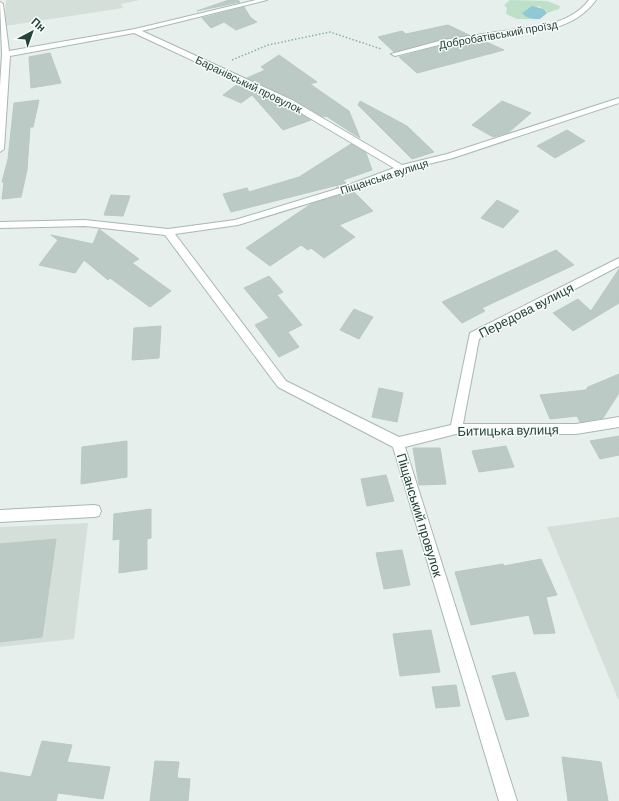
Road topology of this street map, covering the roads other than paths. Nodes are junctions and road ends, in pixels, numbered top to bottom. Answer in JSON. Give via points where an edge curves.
{"nodes":[{"id":1,"x":264,"y":0,"type":"edge"},
{"id":2,"x":593,"y":0,"type":"edge"},
{"id":3,"x":0,"y":4,"type":"edge"},
{"id":4,"x":135,"y":31,"type":"junction"},
{"id":5,"x":6,"y":54,"type":"junction"},
{"id":6,"x":395,"y":54,"type":"road end"},
{"id":7,"x":619,"y":100,"type":"edge"},
{"id":8,"x":0,"y":149,"type":"edge"},
{"id":9,"x":401,"y":168,"type":"junction"},
{"id":10,"x":0,"y":225,"type":"edge"},
{"id":11,"x":168,"y":232,"type":"junction"},
{"id":12,"x":619,"y":262,"type":"edge"},
{"id":13,"x":619,"y":422,"type":"edge"},
{"id":14,"x":456,"y":429,"type":"junction"},
{"id":15,"x":398,"y":443,"type":"junction"},
{"id":16,"x":94,"y":512,"type":"dead end"},
{"id":17,"x":0,"y":516,"type":"edge"},
{"id":18,"x":508,"y":801,"type":"edge"}],
"edges":[{"from":1,"to":4,"type":"street"},
{"from":2,"to":6,"type":"street","name":"Добробатівський проїзд","via":[[585,10],[568,21],[551,26],[443,42]]},
{"from":3,"to":5,"type":"street"},
{"from":4,"to":5,"type":"street"},
{"from":4,"to":9,"type":"street","name":"Баранівський провулок","via":[[289,102]]},
{"from":5,"to":8,"type":"street"},
{"from":7,"to":9,"type":"street","name":"Піщанська вулиця","via":[[450,156]]},
{"from":9,"to":11,"type":"street","name":"Піщанська вулиця","via":[[346,189],[235,223]]},
{"from":10,"to":11,"type":"street","via":[[85,223]]},
{"from":11,"to":15,"type":"street","name":"Піщанський провулок","via":[[282,384]]},
{"from":12,"to":14,"type":"street","name":"Передова вулиця","via":[[474,336]]},
{"from":13,"to":14,"type":"street","name":"Битицька вулиця","via":[[576,429]]},
{"from":14,"to":15,"type":"street","name":"Битицька вулиця"},
{"from":15,"to":18,"type":"street","name":"Піщанський провулок"},
{"from":16,"to":17,"type":"street"}]}
